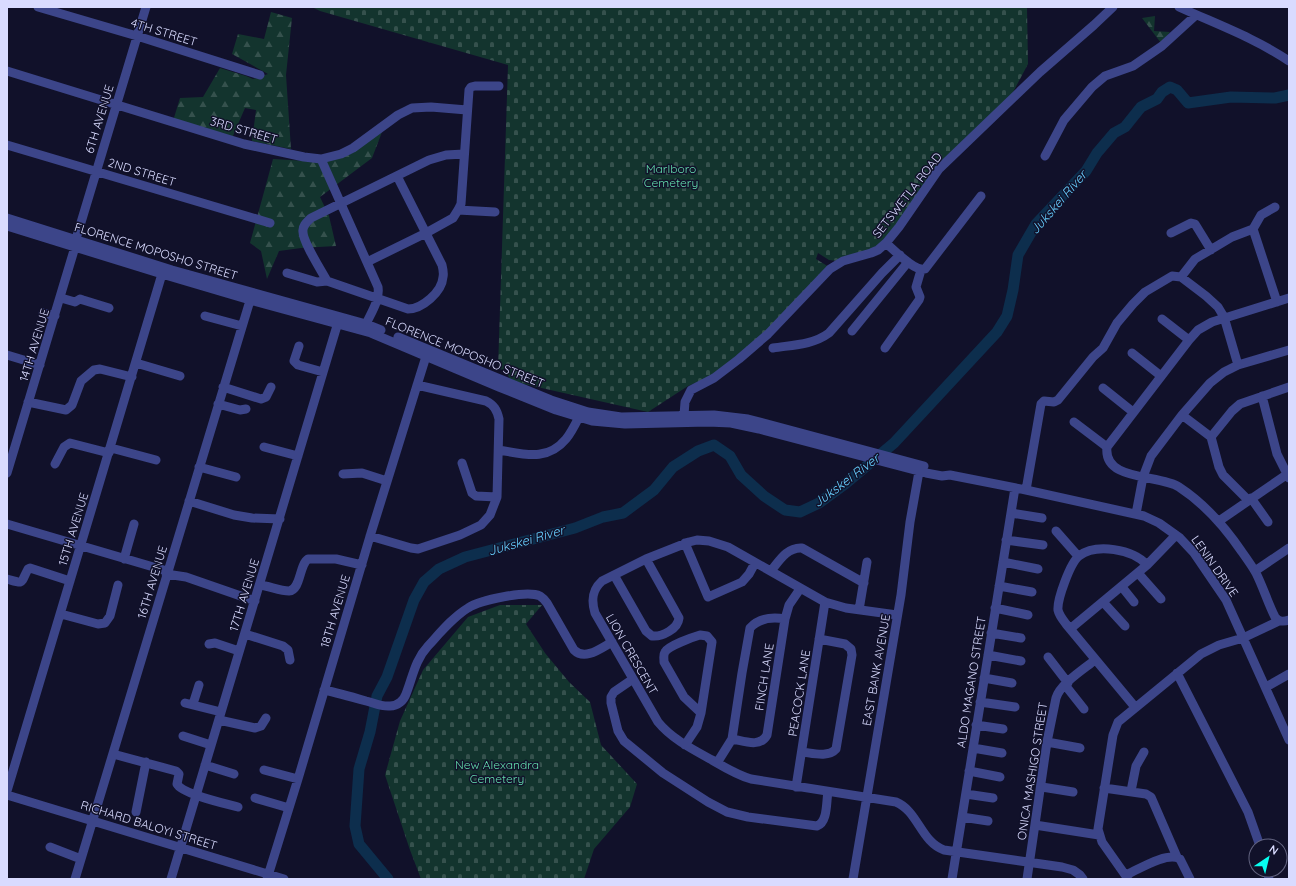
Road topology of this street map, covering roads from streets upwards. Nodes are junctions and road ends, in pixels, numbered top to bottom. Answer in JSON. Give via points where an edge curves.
{"nodes":[{"id":1,"x":38,"y":7,"type":"edge"},
{"id":2,"x":146,"y":7,"type":"edge"},
{"id":3,"x":1113,"y":7,"type":"edge"},
{"id":4,"x":1179,"y":7,"type":"edge"},
{"id":5,"x":1196,"y":15,"type":"junction"},
{"id":6,"x":137,"y":36,"type":"junction"},
{"id":7,"x":1289,"y":61,"type":"edge"},
{"id":8,"x":7,"y":71,"type":"edge"},
{"id":9,"x":260,"y":75,"type":"dead end"},
{"id":10,"x":499,"y":86,"type":"dead end"},
{"id":11,"x":116,"y":104,"type":"junction"},
{"id":12,"x":467,"y":110,"type":"junction"},
{"id":13,"x":7,"y":145,"type":"edge"},
{"id":14,"x":464,"y":154,"type":"junction"},
{"id":15,"x":1046,"y":156,"type":"dead end"},
{"id":16,"x":321,"y":159,"type":"junction"},
{"id":17,"x":96,"y":171,"type":"junction"},
{"id":18,"x":397,"y":176,"type":"junction"},
{"id":19,"x":981,"y":196,"type":"dead end"},
{"id":20,"x":340,"y":205,"type":"junction"},
{"id":21,"x":1275,"y":207,"type":"dead end"},
{"id":22,"x":458,"y":210,"type":"junction"},
{"id":23,"x":495,"y":212,"type":"dead end"},
{"id":24,"x":7,"y":218,"type":"edge"},
{"id":25,"x":270,"y":223,"type":"dead end"},
{"id":26,"x":7,"y":226,"type":"edge"},
{"id":27,"x":1253,"y":229,"type":"junction"},
{"id":28,"x":426,"y":233,"type":"junction"},
{"id":29,"x":1171,"y":233,"type":"dead end"},
{"id":30,"x":76,"y":243,"type":"junction"},
{"id":31,"x":886,"y":243,"type":"junction"},
{"id":32,"x":1211,"y":250,"type":"junction"},
{"id":33,"x":900,"y":255,"type":"junction"},
{"id":34,"x":367,"y":262,"type":"junction"},
{"id":35,"x":908,"y":262,"type":"junction"},
{"id":36,"x":921,"y":270,"type":"junction"},
{"id":37,"x":287,"y":273,"type":"dead end"},
{"id":38,"x":162,"y":274,"type":"junction"},
{"id":39,"x":1181,"y":277,"type":"junction"},
{"id":40,"x":327,"y":281,"type":"junction"},
{"id":41,"x":251,"y":296,"type":"junction"},
{"id":42,"x":61,"y":298,"type":"junction"},
{"id":43,"x":377,"y":298,"type":"junction"},
{"id":44,"x":1289,"y":298,"type":"edge"},
{"id":45,"x":1277,"y":302,"type":"junction"},
{"id":46,"x":109,"y":308,"type":"dead end"},
{"id":47,"x":42,"y":313,"type":"dead end"},
{"id":48,"x":55,"y":316,"type":"junction"},
{"id":49,"x":205,"y":316,"type":"dead end"},
{"id":50,"x":1224,"y":318,"type":"junction"},
{"id":51,"x":1162,"y":319,"type":"dead end"},
{"id":52,"x":338,"y":320,"type":"junction"},
{"id":53,"x":366,"y":324,"type":"junction"},
{"id":54,"x":242,"y":326,"type":"junction"},
{"id":55,"x":852,"y":331,"type":"dead end"},
{"id":56,"x":1189,"y":340,"type":"junction"},
{"id":57,"x":299,"y":346,"type":"dead end"},
{"id":58,"x":773,"y":348,"type":"dead end"},
{"id":59,"x":885,"y":348,"type":"dead end"},
{"id":60,"x":1289,"y":350,"type":"edge"},
{"id":61,"x":427,"y":353,"type":"junction"},
{"id":62,"x":1132,"y":354,"type":"dead end"},
{"id":63,"x":7,"y":355,"type":"edge"},
{"id":64,"x":136,"y":363,"type":"junction"},
{"id":65,"x":40,"y":365,"type":"junction"},
{"id":66,"x":1238,"y":365,"type":"junction"},
{"id":67,"x":323,"y":372,"type":"junction"},
{"id":68,"x":180,"y":376,"type":"dead end"},
{"id":69,"x":1161,"y":376,"type":"junction"},
{"id":70,"x":132,"y":377,"type":"junction"},
{"id":71,"x":417,"y":385,"type":"junction"},
{"id":72,"x":223,"y":387,"type":"junction"},
{"id":73,"x":272,"y":387,"type":"dead end"},
{"id":74,"x":1289,"y":387,"type":"edge"},
{"id":75,"x":1103,"y":388,"type":"dead end"},
{"id":76,"x":1262,"y":396,"type":"junction"},
{"id":77,"x":28,"y":402,"type":"junction"},
{"id":78,"x":218,"y":404,"type":"junction"},
{"id":79,"x":246,"y":409,"type":"dead end"},
{"id":80,"x":1134,"y":412,"type":"junction"},
{"id":81,"x":684,"y":415,"type":"junction"},
{"id":82,"x":1182,"y":416,"type":"junction"},
{"id":83,"x":579,"y":418,"type":"junction"},
{"id":84,"x":1074,"y":422,"type":"dead end"},
{"id":85,"x":767,"y":427,"type":"junction"},
{"id":86,"x":1211,"y":437,"type":"junction"},
{"id":87,"x":264,"y":447,"type":"dead end"},
{"id":88,"x":1107,"y":447,"type":"junction"},
{"id":89,"x":110,"y":450,"type":"junction"},
{"id":90,"x":498,"y":450,"type":"junction"},
{"id":91,"x":298,"y":456,"type":"junction"},
{"id":92,"x":156,"y":460,"type":"dead end"},
{"id":93,"x":462,"y":463,"type":"dead end"},
{"id":94,"x":54,"y":464,"type":"dead end"},
{"id":95,"x":905,"y":464,"type":"junction"},
{"id":96,"x":199,"y":467,"type":"junction"},
{"id":97,"x":920,"y":468,"type":"junction"},
{"id":98,"x":7,"y":473,"type":"edge"},
{"id":99,"x":343,"y":474,"type":"dead end"},
{"id":100,"x":1288,"y":475,"type":"edge"},
{"id":101,"x":236,"y":477,"type":"dead end"},
{"id":102,"x":1143,"y":477,"type":"junction"},
{"id":103,"x":387,"y":480,"type":"junction"},
{"id":104,"x":1015,"y":488,"type":"junction"},
{"id":105,"x":1026,"y":490,"type":"junction"},
{"id":106,"x":497,"y":497,"type":"junction"},
{"id":107,"x":1249,"y":499,"type":"junction"},
{"id":108,"x":189,"y":501,"type":"junction"},
{"id":109,"x":1011,"y":513,"type":"junction"},
{"id":110,"x":1136,"y":514,"type":"junction"},
{"id":111,"x":1042,"y":518,"type":"dead end"},
{"id":112,"x":280,"y":519,"type":"junction"},
{"id":113,"x":1219,"y":521,"type":"junction"},
{"id":114,"x":1268,"y":522,"type":"dead end"},
{"id":115,"x":7,"y":524,"type":"edge"},
{"id":116,"x":134,"y":524,"type":"dead end"},
{"id":117,"x":1056,"y":531,"type":"dead end"},
{"id":118,"x":1176,"y":535,"type":"junction"},
{"id":119,"x":370,"y":536,"type":"junction"},
{"id":120,"x":1006,"y":540,"type":"junction"},
{"id":121,"x":685,"y":543,"type":"junction"},
{"id":122,"x":1043,"y":545,"type":"dead end"},
{"id":123,"x":80,"y":546,"type":"junction"},
{"id":124,"x":1288,"y":550,"type":"edge"},
{"id":125,"x":1078,"y":556,"type":"junction"},
{"id":126,"x":124,"y":559,"type":"junction"},
{"id":127,"x":646,"y":560,"type":"junction"},
{"id":128,"x":866,"y":562,"type":"dead end"},
{"id":129,"x":1003,"y":562,"type":"junction"},
{"id":130,"x":755,"y":563,"type":"junction"},
{"id":131,"x":362,"y":565,"type":"junction"},
{"id":132,"x":1147,"y":565,"type":"junction"},
{"id":133,"x":1038,"y":569,"type":"dead end"},
{"id":134,"x":771,"y":571,"type":"junction"},
{"id":135,"x":1255,"y":571,"type":"junction"},
{"id":136,"x":167,"y":573,"type":"junction"},
{"id":137,"x":1138,"y":573,"type":"junction"},
{"id":138,"x":614,"y":574,"type":"junction"},
{"id":139,"x":7,"y":579,"type":"edge"},
{"id":140,"x":70,"y":581,"type":"junction"},
{"id":141,"x":864,"y":583,"type":"junction"},
{"id":142,"x":260,"y":584,"type":"junction"},
{"id":143,"x":118,"y":585,"type":"dead end"},
{"id":144,"x":999,"y":586,"type":"junction"},
{"id":145,"x":1122,"y":587,"type":"junction"},
{"id":146,"x":800,"y":589,"type":"junction"},
{"id":147,"x":1032,"y":592,"type":"dead end"},
{"id":148,"x":1161,"y":599,"type":"dead end"},
{"id":149,"x":255,"y":601,"type":"junction"},
{"id":150,"x":825,"y":602,"type":"junction"},
{"id":151,"x":1103,"y":602,"type":"junction"},
{"id":152,"x":1134,"y":602,"type":"dead end"},
{"id":153,"x":995,"y":608,"type":"junction"},
{"id":154,"x":859,"y":610,"type":"junction"},
{"id":155,"x":61,"y":614,"type":"junction"},
{"id":156,"x":897,"y":615,"type":"junction"},
{"id":157,"x":1028,"y":615,"type":"dead end"},
{"id":158,"x":785,"y":618,"type":"junction"},
{"id":159,"x":1289,"y":620,"type":"edge"},
{"id":160,"x":1279,"y":621,"type":"junction"},
{"id":161,"x":1125,"y":626,"type":"dead end"},
{"id":162,"x":1070,"y":629,"type":"junction"},
{"id":163,"x":991,"y":633,"type":"junction"},
{"id":164,"x":245,"y":634,"type":"junction"},
{"id":165,"x":1021,"y":638,"type":"dead end"},
{"id":166,"x":1243,"y":638,"type":"junction"},
{"id":167,"x":819,"y":639,"type":"junction"},
{"id":168,"x":612,"y":642,"type":"junction"},
{"id":169,"x":209,"y":644,"type":"dead end"},
{"id":170,"x":239,"y":651,"type":"junction"},
{"id":171,"x":988,"y":655,"type":"junction"},
{"id":172,"x":1048,"y":657,"type":"dead end"},
{"id":173,"x":290,"y":660,"type":"dead end"},
{"id":174,"x":1095,"y":660,"type":"junction"},
{"id":175,"x":1021,"y":661,"type":"dead end"},
{"id":176,"x":1177,"y":673,"type":"junction"},
{"id":177,"x":1289,"y":674,"type":"edge"},
{"id":178,"x":984,"y":678,"type":"junction"},
{"id":179,"x":633,"y":680,"type":"junction"},
{"id":180,"x":1012,"y":683,"type":"dead end"},
{"id":181,"x":1066,"y":684,"type":"junction"},
{"id":182,"x":199,"y":685,"type":"dead end"},
{"id":183,"x":1266,"y":687,"type":"junction"},
{"id":184,"x":324,"y":690,"type":"junction"},
{"id":185,"x":980,"y":702,"type":"junction"},
{"id":186,"x":1015,"y":707,"type":"dead end"},
{"id":187,"x":1135,"y":708,"type":"junction"},
{"id":188,"x":1084,"y":709,"type":"dead end"},
{"id":189,"x":701,"y":712,"type":"junction"},
{"id":190,"x":220,"y":716,"type":"junction"},
{"id":191,"x":266,"y":718,"type":"dead end"},
{"id":192,"x":976,"y":725,"type":"junction"},
{"id":193,"x":1003,"y":729,"type":"dead end"},
{"id":194,"x":183,"y":736,"type":"dead end"},
{"id":195,"x":732,"y":739,"type":"junction"},
{"id":196,"x":1289,"y":740,"type":"edge"},
{"id":197,"x":1048,"y":742,"type":"junction"},
{"id":198,"x":211,"y":745,"type":"junction"},
{"id":199,"x":685,"y":745,"type":"junction"},
{"id":200,"x":973,"y":748,"type":"junction"},
{"id":201,"x":1080,"y":748,"type":"dead end"},
{"id":202,"x":802,"y":752,"type":"junction"},
{"id":203,"x":1144,"y":752,"type":"dead end"},
{"id":204,"x":1002,"y":753,"type":"dead end"},
{"id":205,"x":113,"y":754,"type":"junction"},
{"id":206,"x":146,"y":762,"type":"junction"},
{"id":207,"x":717,"y":763,"type":"junction"},
{"id":208,"x":205,"y":765,"type":"junction"},
{"id":209,"x":264,"y":770,"type":"dead end"},
{"id":210,"x":969,"y":771,"type":"junction"},
{"id":211,"x":234,"y":774,"type":"dead end"},
{"id":212,"x":1000,"y":777,"type":"dead end"},
{"id":213,"x":298,"y":779,"type":"junction"},
{"id":214,"x":796,"y":787,"type":"junction"},
{"id":215,"x":1042,"y":787,"type":"junction"},
{"id":216,"x":1104,"y":788,"type":"junction"},
{"id":217,"x":7,"y":791,"type":"edge"},
{"id":218,"x":1131,"y":791,"type":"junction"},
{"id":219,"x":828,"y":792,"type":"junction"},
{"id":220,"x":1072,"y":792,"type":"dead end"},
{"id":221,"x":966,"y":794,"type":"junction"},
{"id":222,"x":7,"y":795,"type":"edge"},
{"id":223,"x":197,"y":796,"type":"junction"},
{"id":224,"x":866,"y":797,"type":"junction"},
{"id":225,"x":255,"y":798,"type":"dead end"},
{"id":226,"x":993,"y":798,"type":"dead end"},
{"id":227,"x":238,"y":807,"type":"dead end"},
{"id":228,"x":289,"y":808,"type":"junction"},
{"id":229,"x":136,"y":812,"type":"dead end"},
{"id":230,"x":962,"y":817,"type":"junction"},
{"id":231,"x":93,"y":821,"type":"junction"},
{"id":232,"x":988,"y":821,"type":"dead end"},
{"id":233,"x":1035,"y":825,"type":"junction"},
{"id":234,"x":1098,"y":835,"type":"junction"},
{"id":235,"x":1257,"y":838,"type":"edge"},
{"id":236,"x":50,"y":847,"type":"dead end"},
{"id":237,"x":180,"y":847,"type":"junction"},
{"id":238,"x":956,"y":852,"type":"junction"},
{"id":239,"x":1177,"y":857,"type":"junction"},
{"id":240,"x":82,"y":859,"type":"junction"},
{"id":241,"x":1029,"y":862,"type":"junction"},
{"id":242,"x":268,"y":877,"type":"edge"},
{"id":243,"x":1127,"y":877,"type":"edge"},
{"id":244,"x":76,"y":879,"type":"edge"},
{"id":245,"x":171,"y":879,"type":"edge"},
{"id":246,"x":284,"y":879,"type":"edge"},
{"id":247,"x":853,"y":879,"type":"edge"},
{"id":248,"x":952,"y":879,"type":"edge"},
{"id":249,"x":1027,"y":879,"type":"edge"},
{"id":250,"x":1083,"y":879,"type":"edge"},
{"id":251,"x":1190,"y":879,"type":"edge"}],
"edges":[{"from":1,"to":6,"type":"street","name":"4TH STREET"},
{"from":2,"to":6,"type":"street","name":"6TH AVENUE"},
{"from":3,"to":31,"type":"street","name":"SETSWETLA ROAD","via":[[1040,72],[939,169]]},
{"from":4,"to":5,"type":"street"},
{"from":5,"to":7,"type":"street","via":[[1269,48]]},
{"from":5,"to":15,"type":"street","via":[[1162,46],[1133,66],[1105,76],[1092,87],[1064,120]]},
{"from":6,"to":9,"type":"street","name":"4TH STREET"},
{"from":6,"to":11,"type":"street","name":"6TH AVENUE"},
{"from":8,"to":11,"type":"street","name":"3RD STREET"},
{"from":10,"to":12,"type":"street","via":[[471,87]]},
{"from":11,"to":16,"type":"street","name":"3RD STREET","via":[[257,147]]},
{"from":11,"to":17,"type":"street","name":"6TH AVENUE"},
{"from":12,"to":14,"type":"street"},
{"from":12,"to":16,"type":"street","name":"3RD STREET","via":[[412,108],[341,154]]},
{"from":13,"to":17,"type":"street","name":"2ND STREET"},
{"from":14,"to":18,"type":"street","via":[[437,157]]},
{"from":14,"to":22,"type":"street","via":[[462,198]]},
{"from":16,"to":20,"type":"street"},
{"from":17,"to":25,"type":"street","name":"2ND STREET"},
{"from":17,"to":30,"type":"street","name":"6TH AVENUE"},
{"from":18,"to":20,"type":"street"},
{"from":18,"to":28,"type":"street"},
{"from":19,"to":36,"type":"street","via":[[925,269]]},
{"from":20,"to":34,"type":"street"},
{"from":20,"to":40,"type":"street","via":[[311,218],[303,228],[304,237]]},
{"from":21,"to":27,"type":"street","via":[[1261,215]]},
{"from":22,"to":23,"type":"street"},
{"from":22,"to":28,"type":"street","via":[[453,218]]},
{"from":24,"to":30,"type":"street","name":"FLORENCE MOPOSHO STREET"},
{"from":26,"to":30,"type":"street","name":"FLORENCE MOPOSHO STREET"},
{"from":27,"to":32,"type":"street","via":[[1232,237]]},
{"from":27,"to":45,"type":"street"},
{"from":28,"to":34,"type":"street"},
{"from":28,"to":43,"type":"street","via":[[443,269],[444,277],[440,288],[415,308]]},
{"from":29,"to":32,"type":"street","via":[[1195,224]]},
{"from":30,"to":38,"type":"street","name":"FLORENCE MOPOSHO STREET"},
{"from":30,"to":41,"type":"street","name":"FLORENCE MOPOSHO STREET"},
{"from":30,"to":42,"type":"street","name":"14TH AVENUE"},
{"from":31,"to":33,"type":"street"},
{"from":31,"to":81,"type":"street","name":"SETSWETLA ROAD","via":[[874,252],[843,261],[830,269],[768,334],[714,378],[691,390],[685,402]]},
{"from":32,"to":39,"type":"street","via":[[1195,259]]},
{"from":33,"to":35,"type":"street"},
{"from":33,"to":58,"type":"street","via":[[829,333],[815,342]]},
{"from":34,"to":43,"type":"street","via":[[378,287]]},
{"from":35,"to":36,"type":"street"},
{"from":35,"to":55,"type":"street"},
{"from":36,"to":59,"type":"street","via":[[916,287],[919,300]]},
{"from":37,"to":40,"type":"street","via":[[317,282]]},
{"from":38,"to":41,"type":"street","name":"FLORENCE MOPOSHO STREET"},
{"from":38,"to":64,"type":"street","name":"15TH AVENUE"},
{"from":39,"to":50,"type":"street","via":[[1213,301]]},
{"from":39,"to":105,"type":"street","via":[[1167,278],[1140,297],[1117,323],[1103,348],[1058,400],[1044,401],[1041,404]]},
{"from":40,"to":43,"type":"street"},
{"from":41,"to":52,"type":"street","name":"FLORENCE MOPOSHO STREET"},
{"from":41,"to":54,"type":"street","name":"16TH AVENUE"},
{"from":42,"to":46,"type":"street","via":[[75,302],[80,299]]},
{"from":42,"to":48,"type":"street","name":"14TH AVENUE"},
{"from":43,"to":53,"type":"street"},
{"from":44,"to":45,"type":"street"},
{"from":45,"to":50,"type":"street"},
{"from":47,"to":48,"type":"street"},
{"from":48,"to":65,"type":"street","name":"14TH AVENUE"},
{"from":49,"to":54,"type":"street"},
{"from":50,"to":56,"type":"street","via":[[1204,326]]},
{"from":50,"to":66,"type":"street"},
{"from":51,"to":56,"type":"street"},
{"from":52,"to":53,"type":"street","name":"FLORENCE MOPOSHO STREET"},
{"from":52,"to":61,"type":"street","name":"FLORENCE MOPOSHO STREET"},
{"from":52,"to":67,"type":"street","name":"17TH AVENUE"},
{"from":53,"to":61,"type":"street","name":"FLORENCE MOPOSHO STREET"},
{"from":54,"to":72,"type":"street","name":"16TH AVENUE"},
{"from":56,"to":69,"type":"street"},
{"from":57,"to":67,"type":"street","via":[[294,361],[298,365]]},
{"from":60,"to":66,"type":"street"},
{"from":61,"to":71,"type":"street","name":"18TH AVENUE"},
{"from":61,"to":81,"type":"street","name":"FLORENCE MOPOSHO STREET","via":[[588,412],[621,417]]},
{"from":61,"to":83,"type":"street","name":"FLORENCE MOPOSHO STREET","via":[[523,397]]},
{"from":62,"to":69,"type":"street"},
{"from":63,"to":65,"type":"street"},
{"from":64,"to":68,"type":"street"},
{"from":64,"to":70,"type":"street","name":"15TH AVENUE"},
{"from":65,"to":77,"type":"street","name":"14TH AVENUE"},
{"from":66,"to":82,"type":"street","via":[[1215,379]]},
{"from":67,"to":91,"type":"street","name":"17TH AVENUE"},
{"from":69,"to":80,"type":"street"},
{"from":70,"to":77,"type":"street","via":[[100,368],[94,370],[81,381],[72,405],[66,410]]},
{"from":70,"to":89,"type":"street","name":"15TH AVENUE"},
{"from":71,"to":90,"type":"street","via":[[486,401],[493,405],[499,419]]},
{"from":71,"to":103,"type":"street","name":"18TH AVENUE"},
{"from":72,"to":73,"type":"street","via":[[263,399]]},
{"from":72,"to":78,"type":"street","name":"16TH AVENUE"},
{"from":74,"to":76,"type":"street"},
{"from":75,"to":80,"type":"street"},
{"from":76,"to":86,"type":"street","via":[[1240,404]]},
{"from":76,"to":100,"type":"street","via":[[1277,454]]},
{"from":77,"to":98,"type":"street","name":"14TH AVENUE"},
{"from":78,"to":79,"type":"street","via":[[240,410]]},
{"from":78,"to":96,"type":"street","name":"16TH AVENUE"},
{"from":80,"to":88,"type":"street"},
{"from":81,"to":85,"type":"street","name":"FLORENCE MOPOSHO STREET","via":[[734,417]]},
{"from":82,"to":86,"type":"street"},
{"from":82,"to":102,"type":"street","via":[[1151,456]]},
{"from":83,"to":85,"type":"street","name":"FLORENCE MOPOSHO STREET","via":[[625,424],[677,422]]},
{"from":83,"to":90,"type":"street","via":[[567,438],[549,453],[527,455]]},
{"from":84,"to":88,"type":"street"},
{"from":85,"to":95,"type":"street","name":"FLORENCE MOPOSHO STREET","via":[[834,441]]},
{"from":85,"to":95,"type":"street","name":"FLORENCE MOPOSHO STREET","via":[[826,447]]},
{"from":86,"to":107,"type":"street","via":[[1223,475]]},
{"from":87,"to":91,"type":"street"},
{"from":88,"to":102,"type":"street","via":[[1108,459],[1115,468]]},
{"from":89,"to":92,"type":"street"},
{"from":89,"to":94,"type":"street","via":[[70,443],[64,447]]},
{"from":89,"to":123,"type":"street","name":"15TH AVENUE"},
{"from":90,"to":106,"type":"street"},
{"from":91,"to":112,"type":"street","name":"17TH AVENUE"},
{"from":93,"to":106,"type":"street","via":[[472,493],[476,496]]},
{"from":95,"to":97,"type":"street","name":"FLORENCE MOPOSHO STREET"},
{"from":96,"to":101,"type":"street"},
{"from":96,"to":108,"type":"street","name":"16TH AVENUE"},
{"from":97,"to":104,"type":"street","name":"LENIN DRIVE"},
{"from":97,"to":156,"type":"street","name":"EAST BANK AVENUE"},
{"from":99,"to":103,"type":"street","via":[[362,473]]},
{"from":100,"to":107,"type":"street"},
{"from":102,"to":110,"type":"street"},
{"from":102,"to":113,"type":"street","via":[[1180,488]]},
{"from":103,"to":119,"type":"street","name":"18TH AVENUE"},
{"from":104,"to":105,"type":"street","name":"LENIN DRIVE"},
{"from":104,"to":109,"type":"street","name":"ALDO MAGANO STREET"},
{"from":105,"to":110,"type":"street","name":"LENIN DRIVE"},
{"from":106,"to":119,"type":"street","via":[[490,515],[481,526],[422,548],[414,549]]},
{"from":107,"to":113,"type":"street"},
{"from":107,"to":114,"type":"street"},
{"from":108,"to":112,"type":"street","via":[[234,515]]},
{"from":108,"to":136,"type":"street","name":"16TH AVENUE"},
{"from":109,"to":111,"type":"street"},
{"from":109,"to":120,"type":"street","name":"ALDO MAGANO STREET"},
{"from":110,"to":118,"type":"street","name":"LENIN DRIVE","via":[[1152,519]]},
{"from":112,"to":142,"type":"street","name":"17TH AVENUE"},
{"from":113,"to":135,"type":"street"},
{"from":115,"to":123,"type":"street"},
{"from":116,"to":126,"type":"street"},
{"from":117,"to":125,"type":"street"},
{"from":118,"to":132,"type":"street"},
{"from":118,"to":166,"type":"street","name":"LENIN DRIVE","via":[[1194,553],[1222,594]]},
{"from":119,"to":131,"type":"street","name":"18TH AVENUE"},
{"from":120,"to":122,"type":"street"},
{"from":120,"to":129,"type":"street","name":"ALDO MAGANO STREET"},
{"from":121,"to":127,"type":"street","name":"LION CRESCENT"},
{"from":121,"to":130,"type":"street","name":"LION CRESCENT","via":[[702,540],[716,542]]},
{"from":121,"to":130,"type":"street","via":[[709,601],[742,582]]},
{"from":123,"to":126,"type":"street"},
{"from":123,"to":140,"type":"street","name":"15TH AVENUE"},
{"from":124,"to":135,"type":"street"},
{"from":125,"to":132,"type":"street","via":[[1089,551],[1114,550],[1133,554]]},
{"from":125,"to":162,"type":"street","via":[[1069,572],[1058,607],[1059,614]]},
{"from":126,"to":136,"type":"street"},
{"from":127,"to":138,"type":"street","name":"LION CRESCENT"},
{"from":127,"to":138,"type":"street","via":[[678,618],[675,627],[660,635],[652,636],[646,631]]},
{"from":128,"to":141,"type":"street"},
{"from":129,"to":133,"type":"street"},
{"from":129,"to":144,"type":"street","name":"ALDO MAGANO STREET"},
{"from":130,"to":134,"type":"street","name":"LION CRESCENT"},
{"from":131,"to":142,"type":"street","via":[[336,559],[308,559],[292,590]]},
{"from":131,"to":184,"type":"street","name":"18TH AVENUE"},
{"from":132,"to":137,"type":"street"},
{"from":134,"to":141,"type":"street","via":[[789,551],[802,548]]},
{"from":134,"to":146,"type":"street","name":"LION CRESCENT"},
{"from":135,"to":160,"type":"street"},
{"from":136,"to":149,"type":"street"},
{"from":136,"to":205,"type":"street","name":"16TH AVENUE"},
{"from":137,"to":145,"type":"street"},
{"from":137,"to":148,"type":"street"},
{"from":138,"to":168,"type":"street","name":"LION CRESCENT","via":[[599,584],[594,590],[592,600],[594,613]]},
{"from":139,"to":140,"type":"street","via":[[22,582],[30,568]]},
{"from":140,"to":155,"type":"street","name":"15TH AVENUE"},
{"from":141,"to":154,"type":"street"},
{"from":142,"to":149,"type":"street","name":"17TH AVENUE"},
{"from":143,"to":155,"type":"street","via":[[110,616],[104,623],[98,624]]},
{"from":144,"to":147,"type":"street"},
{"from":144,"to":153,"type":"street","name":"ALDO MAGANO STREET"},
{"from":145,"to":151,"type":"street"},
{"from":145,"to":152,"type":"street"},
{"from":146,"to":150,"type":"street","name":"LION CRESCENT"},
{"from":146,"to":158,"type":"street","name":"FINCH LANE","via":[[789,605]]},
{"from":149,"to":164,"type":"street","name":"17TH AVENUE"},
{"from":150,"to":154,"type":"street","name":"LION CRESCENT"},
{"from":150,"to":167,"type":"street","name":"PEACOCK LANE"},
{"from":151,"to":161,"type":"street"},
{"from":151,"to":162,"type":"street"},
{"from":153,"to":157,"type":"street"},
{"from":153,"to":163,"type":"street","name":"ALDO MAGANO STREET"},
{"from":154,"to":156,"type":"street","name":"LION CRESCENT"},
{"from":155,"to":217,"type":"street","name":"15TH AVENUE"},
{"from":156,"to":224,"type":"street","name":"EAST BANK AVENUE"},
{"from":158,"to":195,"type":"street","via":[[769,618],[750,628]]},
{"from":158,"to":195,"type":"street","name":"FINCH LANE","via":[[767,735],[759,743]]},
{"from":159,"to":160,"type":"street"},
{"from":160,"to":166,"type":"street"},
{"from":162,"to":174,"type":"street"},
{"from":163,"to":165,"type":"street"},
{"from":163,"to":171,"type":"street","name":"ALDO MAGANO STREET"},
{"from":164,"to":170,"type":"street","name":"17TH AVENUE"},
{"from":164,"to":173,"type":"street","via":[[283,646],[288,650]]},
{"from":166,"to":176,"type":"street","via":[[1209,649]]},
{"from":166,"to":183,"type":"street","name":"LENIN DRIVE"},
{"from":167,"to":202,"type":"street","name":"PEACOCK LANE"},
{"from":167,"to":202,"type":"street","via":[[847,645],[852,649],[852,655],[836,749],[828,754]]},
{"from":168,"to":179,"type":"street","name":"LION CRESCENT"},
{"from":168,"to":184,"type":"street","via":[[587,654],[577,653],[547,603],[538,596],[496,598],[471,606],[460,614],[422,653],[401,702],[391,706],[381,705]]},
{"from":169,"to":170,"type":"street","via":[[215,643]]},
{"from":170,"to":190,"type":"street","name":"17TH AVENUE"},
{"from":171,"to":175,"type":"street"},
{"from":171,"to":178,"type":"street","name":"ALDO MAGANO STREET"},
{"from":172,"to":181,"type":"street"},
{"from":174,"to":181,"type":"street","name":"ONICA MASHIGO STREET"},
{"from":174,"to":187,"type":"street"},
{"from":176,"to":187,"type":"street"},
{"from":176,"to":235,"type":"street","via":[[1250,816]]},
{"from":177,"to":183,"type":"street"},
{"from":178,"to":180,"type":"street"},
{"from":178,"to":185,"type":"street","name":"ALDO MAGANO STREET"},
{"from":179,"to":199,"type":"street","name":"LION CRESCENT","via":[[658,722]]},
{"from":179,"to":219,"type":"street","via":[[614,692],[611,697],[624,742],[668,777],[708,802],[741,816],[819,826],[824,820]]},
{"from":181,"to":188,"type":"street"},
{"from":181,"to":197,"type":"street","name":"ONICA MASHIGO STREET","via":[[1057,694]]},
{"from":182,"to":190,"type":"street","via":[[189,703]]},
{"from":183,"to":196,"type":"street","name":"LENIN DRIVE"},
{"from":184,"to":213,"type":"street","name":"18TH AVENUE"},
{"from":185,"to":186,"type":"street"},
{"from":185,"to":192,"type":"street","name":"ALDO MAGANO STREET"},
{"from":187,"to":216,"type":"street","via":[[1118,722],[1115,728]]},
{"from":189,"to":189,"type":"street","via":[[712,645],[709,638],[703,634],[668,649],[664,654],[664,662],[684,697]]},
{"from":189,"to":199,"type":"street","via":[[697,727]]},
{"from":190,"to":191,"type":"street","via":[[255,728]]},
{"from":190,"to":198,"type":"street","name":"17TH AVENUE"},
{"from":192,"to":193,"type":"street"},
{"from":192,"to":200,"type":"street","name":"ALDO MAGANO STREET"},
{"from":194,"to":198,"type":"street"},
{"from":195,"to":207,"type":"street"},
{"from":197,"to":201,"type":"street"},
{"from":197,"to":215,"type":"street","name":"ONICA MASHIGO STREET"},
{"from":198,"to":208,"type":"street","name":"17TH AVENUE"},
{"from":199,"to":207,"type":"street","name":"LION CRESCENT"},
{"from":200,"to":204,"type":"street"},
{"from":200,"to":210,"type":"street","name":"ALDO MAGANO STREET"},
{"from":202,"to":214,"type":"street","name":"PEACOCK LANE"},
{"from":203,"to":218,"type":"street","via":[[1136,766]]},
{"from":205,"to":206,"type":"street"},
{"from":205,"to":231,"type":"street","name":"16TH AVENUE"},
{"from":206,"to":223,"type":"street","via":[[178,772],[178,787]]},
{"from":206,"to":229,"type":"street"},
{"from":207,"to":214,"type":"street","name":"LION CRESCENT","via":[[751,780]]},
{"from":208,"to":211,"type":"street"},
{"from":208,"to":223,"type":"street","name":"17TH AVENUE"},
{"from":209,"to":213,"type":"street"},
{"from":210,"to":212,"type":"street"},
{"from":210,"to":221,"type":"street","name":"ALDO MAGANO STREET"},
{"from":213,"to":228,"type":"street","name":"18TH AVENUE"},
{"from":214,"to":219,"type":"street","name":"LION CRESCENT"},
{"from":215,"to":220,"type":"street"},
{"from":215,"to":233,"type":"street","name":"ONICA MASHIGO STREET"},
{"from":216,"to":218,"type":"street"},
{"from":216,"to":234,"type":"street"},
{"from":218,"to":239,"type":"street","via":[[1149,795],[1154,801]]},
{"from":219,"to":224,"type":"street","name":"LION CRESCENT"},
{"from":221,"to":226,"type":"street"},
{"from":221,"to":230,"type":"street","name":"ALDO MAGANO STREET"},
{"from":222,"to":231,"type":"street","name":"RICHARD BALOYI STREET"},
{"from":223,"to":227,"type":"street"},
{"from":223,"to":237,"type":"street","name":"17TH AVENUE"},
{"from":224,"to":238,"type":"street","name":"LION CRESCENT","via":[[902,805],[934,845]]},
{"from":224,"to":247,"type":"street","name":"EAST BANK AVENUE"},
{"from":225,"to":228,"type":"street"},
{"from":228,"to":242,"type":"street","name":"18TH AVENUE"},
{"from":230,"to":232,"type":"street"},
{"from":230,"to":238,"type":"street","name":"ALDO MAGANO STREET"},
{"from":231,"to":237,"type":"street","name":"RICHARD BALOYI STREET"},
{"from":231,"to":240,"type":"street","name":"16TH AVENUE"},
{"from":233,"to":234,"type":"street"},
{"from":233,"to":241,"type":"street","name":"ONICA MASHIGO STREET"},
{"from":234,"to":243,"type":"street"},
{"from":236,"to":240,"type":"street"},
{"from":237,"to":242,"type":"street","name":"RICHARD BALOYI STREET"},
{"from":237,"to":245,"type":"street","name":"17TH AVENUE"},
{"from":238,"to":241,"type":"street","name":"LION CRESCENT"},
{"from":238,"to":248,"type":"street","name":"ALDO MAGANO STREET"},
{"from":239,"to":243,"type":"street","via":[[1164,858]]},
{"from":239,"to":251,"type":"street"},
{"from":240,"to":244,"type":"street","name":"16TH AVENUE"},
{"from":241,"to":249,"type":"street","name":"ONICA MASHIGO STREET"},
{"from":241,"to":250,"type":"street","name":"LION CRESCENT","via":[[1069,868]]},
{"from":242,"to":246,"type":"street","name":"RICHARD BALOYI STREET"}]}
